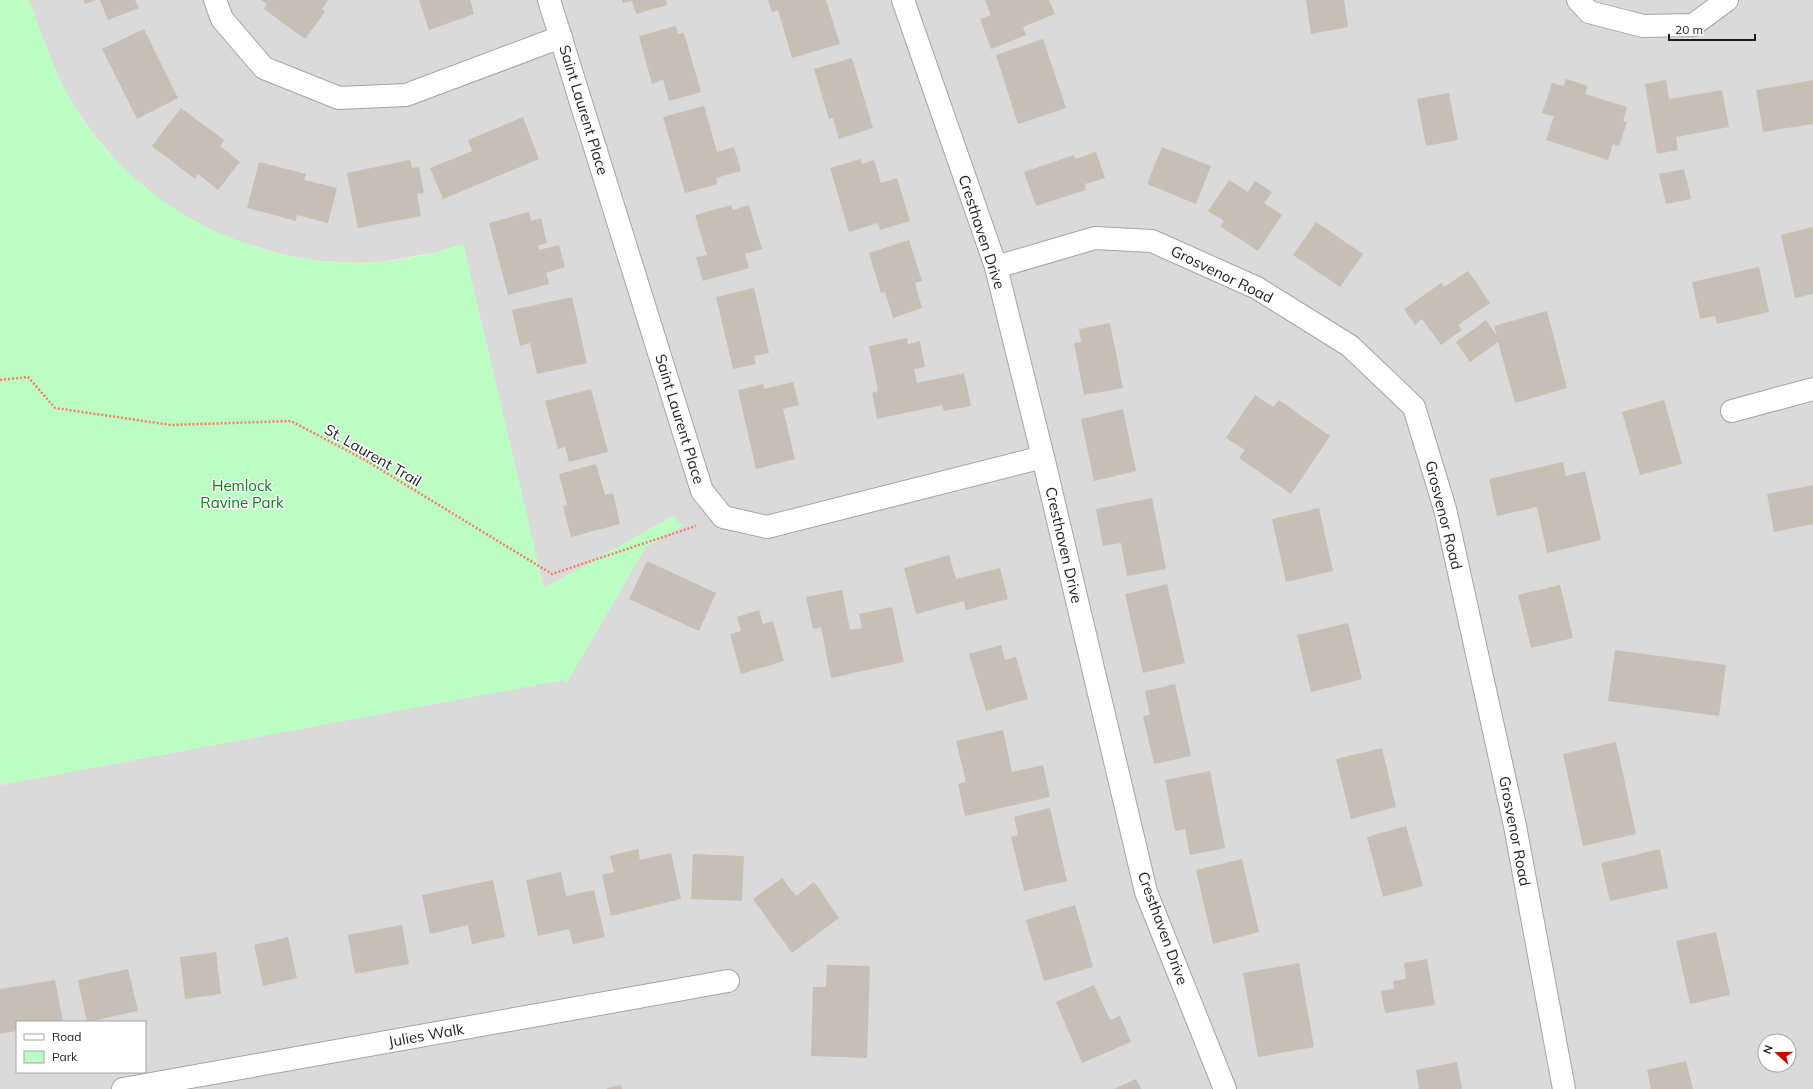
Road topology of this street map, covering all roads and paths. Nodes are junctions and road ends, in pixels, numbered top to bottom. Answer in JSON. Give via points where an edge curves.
{"nodes":[{"id":1,"x":215,"y":0,"type":"edge"},
{"id":2,"x":549,"y":0,"type":"edge"},
{"id":3,"x":903,"y":0,"type":"edge"},
{"id":4,"x":1578,"y":0,"type":"edge"},
{"id":5,"x":1727,"y":0,"type":"edge"},
{"id":6,"x":561,"y":37,"type":"junction"},
{"id":7,"x":996,"y":267,"type":"junction"},
{"id":8,"x":0,"y":380,"type":"edge"},
{"id":9,"x":1813,"y":389,"type":"edge"},
{"id":10,"x":1732,"y":411,"type":"dead end"},
{"id":11,"x":1043,"y":457,"type":"junction"},
{"id":12,"x":723,"y":517,"type":"junction"},
{"id":13,"x":728,"y":981,"type":"dead end"},
{"id":14,"x":123,"y":1089,"type":"edge"},
{"id":15,"x":1225,"y":1089,"type":"edge"},
{"id":16,"x":1564,"y":1089,"type":"edge"}],
"edges":[{"from":1,"to":6,"type":"street","via":[[222,19],[264,68],[340,98],[406,95]]},
{"from":2,"to":6,"type":"street","name":"Saint Laurent Place"},
{"from":3,"to":7,"type":"street","name":"Cresthaven Drive"},
{"from":4,"to":5,"type":"street","via":[[1589,12],[1643,26],[1693,25]]},
{"from":6,"to":12,"type":"street","name":"Saint Laurent Place","via":[[702,491]]},
{"from":7,"to":11,"type":"street","name":"Cresthaven Drive"},
{"from":7,"to":16,"type":"street","name":"Grosvenor Road","via":[[1095,238],[1152,241],[1257,288],[1350,346],[1414,407],[1447,516],[1515,826]]},
{"from":8,"to":12,"type":"path","name":"St. Laurent Trail","via":[[28,376],[55,408],[171,425],[291,421],[365,460],[552,574]]},
{"from":9,"to":10,"type":"street"},
{"from":11,"to":12,"type":"street","via":[[766,527]]},
{"from":11,"to":15,"type":"street","name":"Cresthaven Drive","via":[[1146,892]]},
{"from":13,"to":14,"type":"street","name":"Julies Walk"}]}
